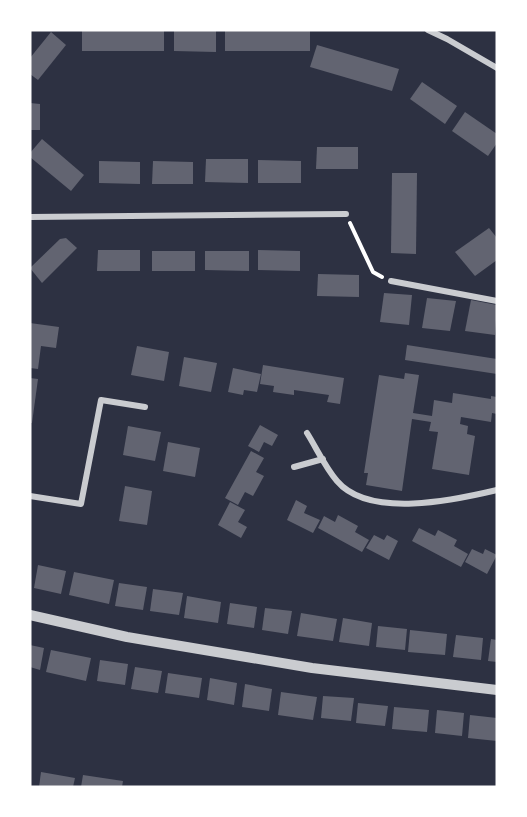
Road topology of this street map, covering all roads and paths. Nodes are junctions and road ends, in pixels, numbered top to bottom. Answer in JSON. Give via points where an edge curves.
{"nodes":[{"id":1,"x":428,"y":30,"type":"edge"},
{"id":2,"x":497,"y":68,"type":"edge"},
{"id":3,"x":346,"y":214,"type":"joint"},
{"id":4,"x":30,"y":217,"type":"edge"},
{"id":5,"x":391,"y":281,"type":"joint"},
{"id":6,"x":497,"y":301,"type":"edge"},
{"id":7,"x":145,"y":407,"type":"dead end"},
{"id":8,"x":307,"y":433,"type":"dead end"},
{"id":9,"x":323,"y":459,"type":"junction"},
{"id":10,"x":294,"y":467,"type":"dead end"},
{"id":11,"x":497,"y":490,"type":"edge"},
{"id":12,"x":30,"y":496,"type":"edge"},
{"id":13,"x":30,"y":615,"type":"edge"},
{"id":14,"x":497,"y":690,"type":"edge"}],
"edges":[{"from":1,"to":2,"type":"street"},
{"from":3,"to":4,"type":"street"},
{"from":3,"to":5,"type":"path","via":[[373,272]]},
{"from":5,"to":6,"type":"street"},
{"from":7,"to":12,"type":"street","via":[[101,400],[81,504]]},
{"from":8,"to":9,"type":"street"},
{"from":9,"to":10,"type":"street"},
{"from":9,"to":11,"type":"street","via":[[337,482],[362,499],[386,504],[452,501]]},
{"from":13,"to":14,"type":"street","via":[[127,637],[312,668]]}]}
